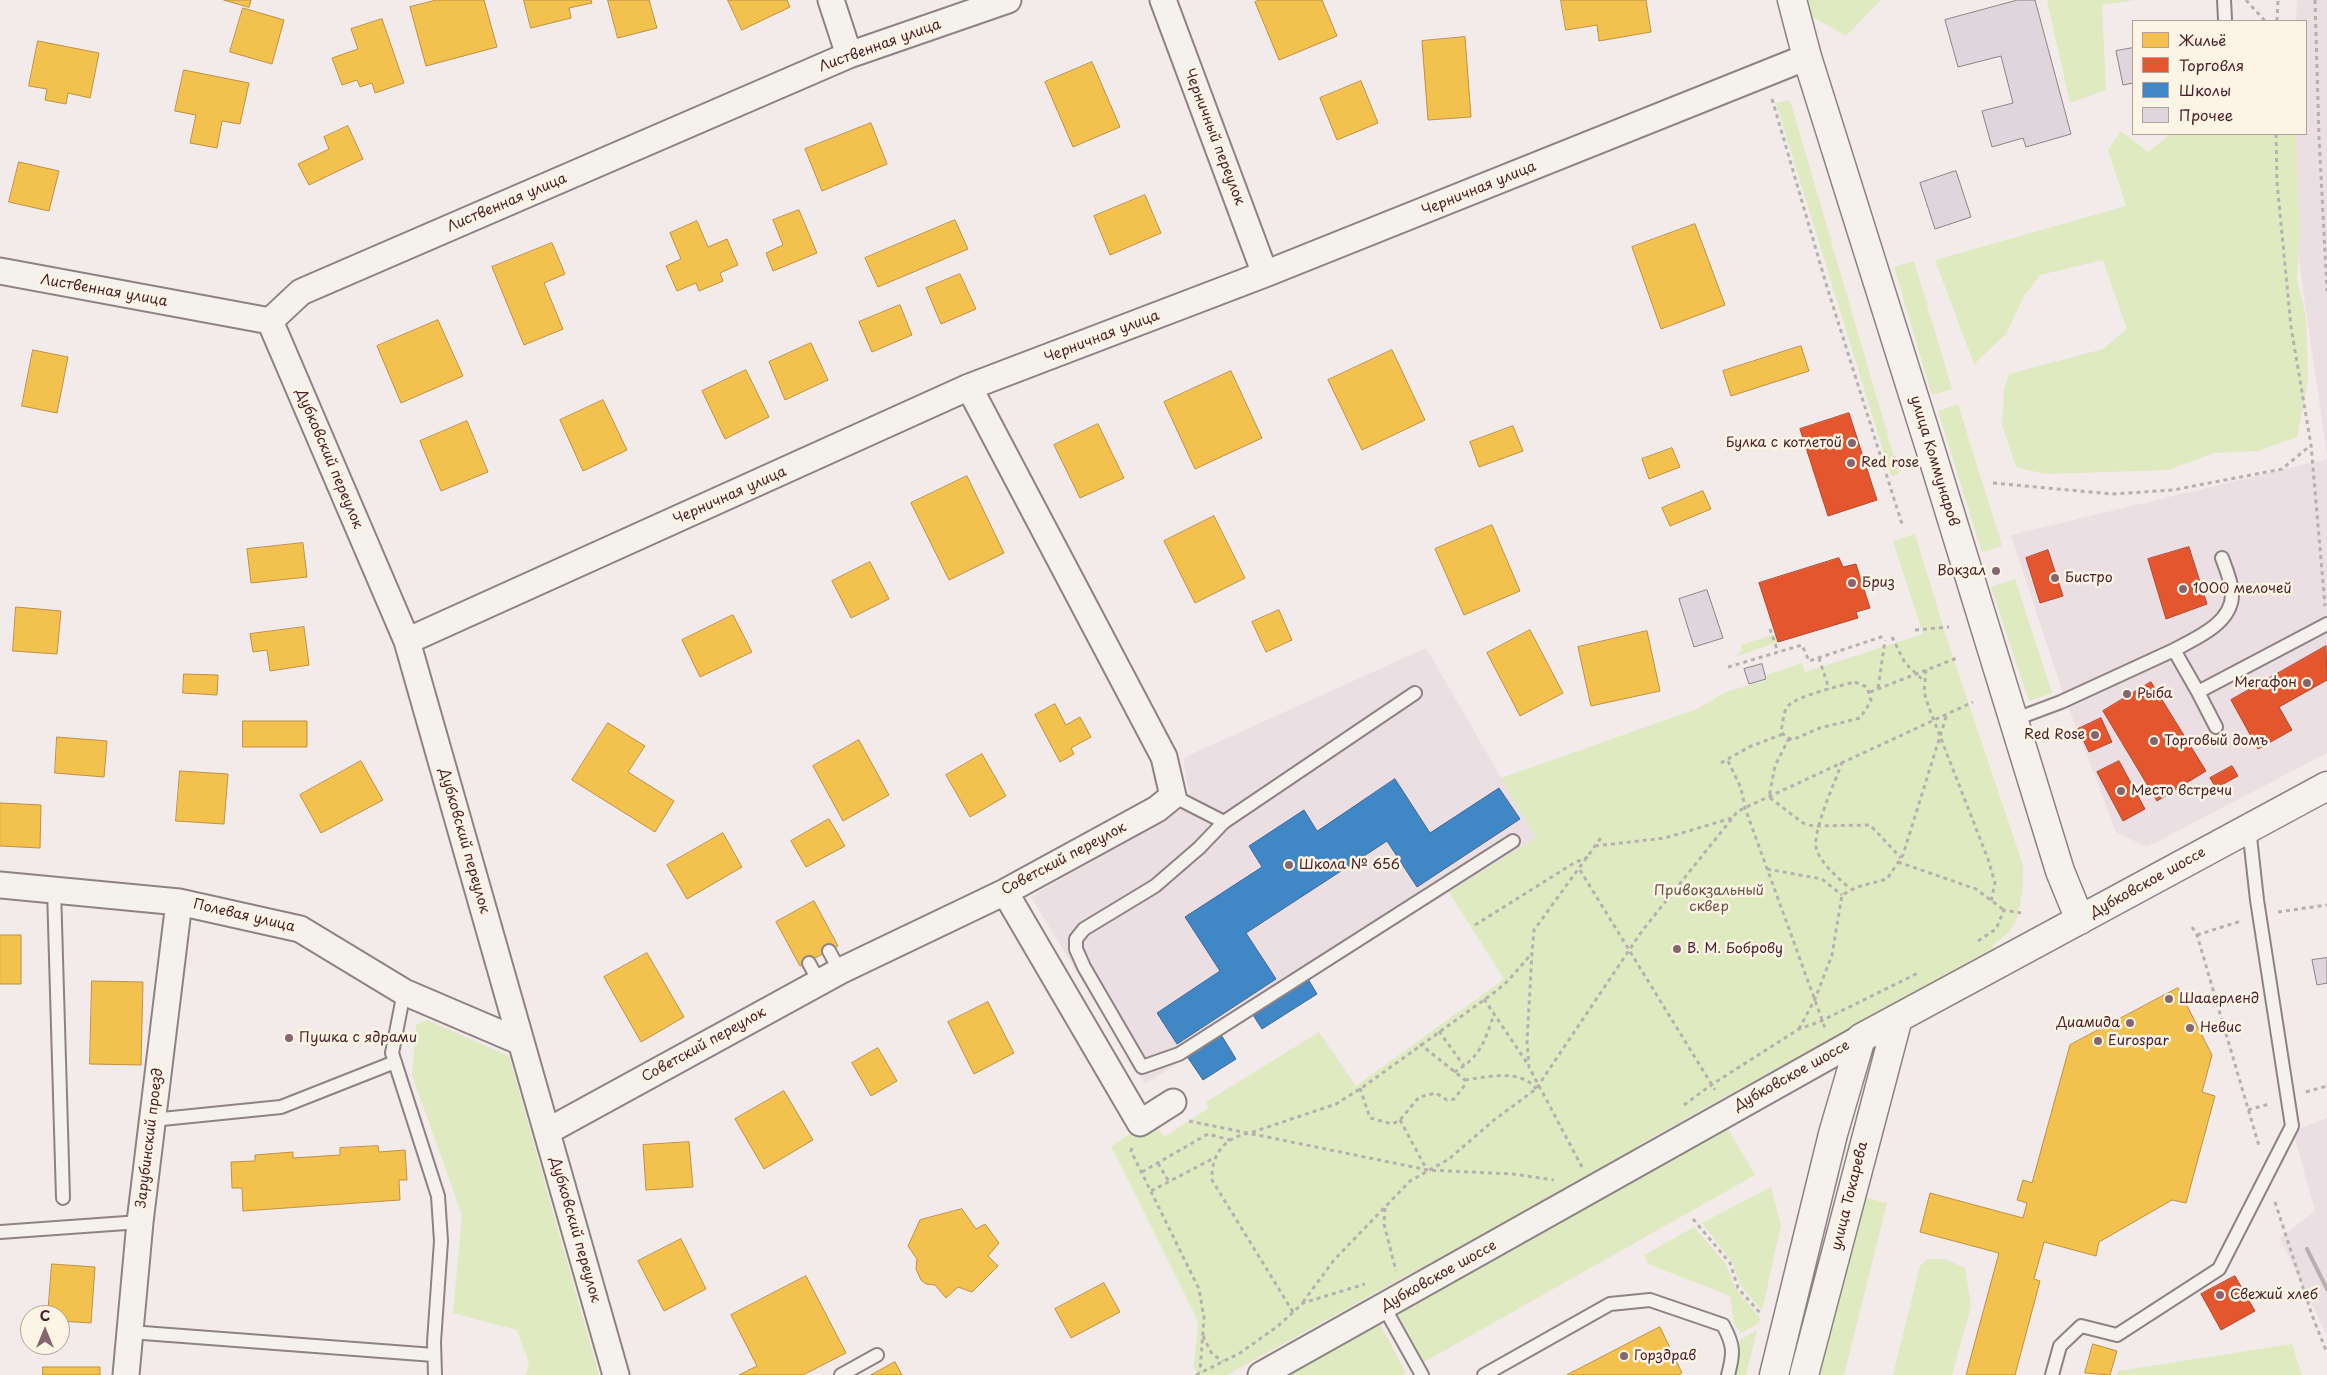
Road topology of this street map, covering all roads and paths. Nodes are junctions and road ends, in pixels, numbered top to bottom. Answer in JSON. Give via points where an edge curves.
{"nodes":[{"id":1,"x":831,"y":0,"type":"edge"},
{"id":2,"x":1008,"y":0,"type":"edge"},
{"id":3,"x":1163,"y":0,"type":"edge"},
{"id":4,"x":1792,"y":0,"type":"edge"},
{"id":5,"x":2224,"y":0,"type":"edge"},
{"id":6,"x":2246,"y":0,"type":"edge"},
{"id":7,"x":2278,"y":0,"type":"edge"},
{"id":8,"x":2316,"y":0,"type":"edge"},
{"id":9,"x":2225,"y":19,"type":"dead end"},
{"id":10,"x":2264,"y":20,"type":"edge"},
{"id":11,"x":2276,"y":20,"type":"edge"},
{"id":12,"x":849,"y":55,"type":"junction"},
{"id":13,"x":1807,"y":57,"type":"junction"},
{"id":14,"x":1765,"y":75,"type":"junction"},
{"id":15,"x":2276,"y":135,"type":"edge"},
{"id":16,"x":0,"y":271,"type":"edge"},
{"id":17,"x":1265,"y":274,"type":"junction"},
{"id":18,"x":2327,"y":291,"type":"edge"},
{"id":19,"x":270,"y":321,"type":"junction"},
{"id":20,"x":969,"y":388,"type":"junction"},
{"id":21,"x":2311,"y":445,"type":"junction"},
{"id":22,"x":1993,"y":483,"type":"dead end"},
{"id":23,"x":1902,"y":524,"type":"dead end"},
{"id":24,"x":2222,"y":558,"type":"dead end"},
{"id":25,"x":2327,"y":624,"type":"edge"},
{"id":26,"x":1949,"y":627,"type":"dead end"},
{"id":27,"x":1770,"y":629,"type":"dead end"},
{"id":28,"x":1915,"y":630,"type":"dead end"},
{"id":29,"x":1892,"y":638,"type":"dead end"},
{"id":30,"x":407,"y":641,"type":"junction"},
{"id":31,"x":2174,"y":650,"type":"junction"},
{"id":32,"x":1778,"y":652,"type":"junction"},
{"id":33,"x":1819,"y":658,"type":"junction"},
{"id":34,"x":1958,"y":658,"type":"dead end"},
{"id":35,"x":1728,"y":667,"type":"dead end"},
{"id":36,"x":1926,"y":670,"type":"junction"},
{"id":37,"x":1915,"y":674,"type":"junction"},
{"id":38,"x":1924,"y":681,"type":"junction"},
{"id":39,"x":1878,"y":688,"type":"junction"},
{"id":40,"x":1829,"y":689,"type":"junction"},
{"id":41,"x":1870,"y":692,"type":"junction"},
{"id":42,"x":2198,"y":692,"type":"junction"},
{"id":43,"x":1415,"y":693,"type":"dead end"},
{"id":44,"x":1973,"y":702,"type":"dead end"},
{"id":45,"x":1947,"y":714,"type":"junction"},
{"id":46,"x":1932,"y":720,"type":"junction"},
{"id":47,"x":2014,"y":720,"type":"junction"},
{"id":48,"x":2216,"y":727,"type":"dead end"},
{"id":49,"x":1783,"y":734,"type":"junction"},
{"id":50,"x":1940,"y":737,"type":"junction"},
{"id":51,"x":1789,"y":738,"type":"junction"},
{"id":52,"x":1728,"y":761,"type":"junction"},
{"id":53,"x":1842,"y":762,"type":"junction"},
{"id":54,"x":1721,"y":763,"type":"dead end"},
{"id":55,"x":2327,"y":786,"type":"edge"},
{"id":56,"x":1173,"y":796,"type":"junction"},
{"id":57,"x":1769,"y":797,"type":"junction"},
{"id":58,"x":1744,"y":808,"type":"junction"},
{"id":59,"x":1733,"y":818,"type":"junction"},
{"id":60,"x":1224,"y":822,"type":"junction"},
{"id":61,"x":1819,"y":826,"type":"junction"},
{"id":62,"x":2249,"y":828,"type":"junction"},
{"id":63,"x":1603,"y":835,"type":"dead end"},
{"id":64,"x":1513,"y":841,"type":"dead end"},
{"id":65,"x":1595,"y":846,"type":"junction"},
{"id":66,"x":1588,"y":857,"type":"junction"},
{"id":67,"x":1901,"y":858,"type":"junction"},
{"id":68,"x":1898,"y":862,"type":"junction"},
{"id":69,"x":1767,"y":869,"type":"junction"},
{"id":70,"x":1580,"y":870,"type":"junction"},
{"id":71,"x":0,"y":885,"type":"edge"},
{"id":72,"x":54,"y":889,"type":"junction"},
{"id":73,"x":1850,"y":889,"type":"junction"},
{"id":74,"x":1005,"y":892,"type":"junction"},
{"id":75,"x":1842,"y":895,"type":"junction"},
{"id":76,"x":178,"y":902,"type":"junction"},
{"id":77,"x":1991,"y":902,"type":"junction"},
{"id":78,"x":2004,"y":910,"type":"dead end"},
{"id":79,"x":2080,"y":920,"type":"junction"},
{"id":80,"x":1475,"y":926,"type":"dead end"},
{"id":81,"x":2192,"y":927,"type":"dead end"},
{"id":82,"x":1628,"y":951,"type":"junction"},
{"id":83,"x":1532,"y":953,"type":"junction"},
{"id":84,"x":404,"y":992,"type":"junction"},
{"id":85,"x":1484,"y":999,"type":"junction"},
{"id":86,"x":1815,"y":999,"type":"junction"},
{"id":87,"x":1494,"y":1014,"type":"junction"},
{"id":88,"x":1898,"y":1018,"type":"junction"},
{"id":89,"x":1799,"y":1030,"type":"dead end"},
{"id":90,"x":1440,"y":1031,"type":"junction"},
{"id":91,"x":1828,"y":1036,"type":"dead end"},
{"id":92,"x":1861,"y":1038,"type":"junction"},
{"id":93,"x":521,"y":1042,"type":"junction"},
{"id":94,"x":1420,"y":1044,"type":"junction"},
{"id":95,"x":395,"y":1062,"type":"junction"},
{"id":96,"x":1464,"y":1066,"type":"junction"},
{"id":97,"x":1529,"y":1067,"type":"junction"},
{"id":98,"x":1454,"y":1072,"type":"junction"},
{"id":99,"x":1465,"y":1080,"type":"junction"},
{"id":100,"x":1539,"y":1084,"type":"junction"},
{"id":101,"x":1360,"y":1088,"type":"junction"},
{"id":102,"x":1536,"y":1089,"type":"junction"},
{"id":103,"x":1173,"y":1102,"type":"joint"},
{"id":104,"x":1728,"y":1112,"type":"junction"},
{"id":105,"x":152,"y":1120,"type":"junction"},
{"id":106,"x":1400,"y":1120,"type":"junction"},
{"id":107,"x":1140,"y":1123,"type":"junction"},
{"id":108,"x":548,"y":1131,"type":"junction"},
{"id":109,"x":1250,"y":1133,"type":"junction"},
{"id":110,"x":1230,"y":1140,"type":"junction"},
{"id":111,"x":1215,"y":1158,"type":"junction"},
{"id":112,"x":1158,"y":1162,"type":"junction"},
{"id":113,"x":1582,"y":1168,"type":"dead end"},
{"id":114,"x":1428,"y":1170,"type":"junction"},
{"id":115,"x":1142,"y":1172,"type":"junction"},
{"id":116,"x":2267,"y":1176,"type":"junction"},
{"id":117,"x":1557,"y":1180,"type":"dead end"},
{"id":118,"x":1169,"y":1182,"type":"junction"},
{"id":119,"x":1151,"y":1191,"type":"junction"},
{"id":120,"x":63,"y":1198,"type":"dead end"},
{"id":121,"x":1385,"y":1208,"type":"junction"},
{"id":122,"x":1693,"y":1219,"type":"dead end"},
{"id":123,"x":140,"y":1222,"type":"junction"},
{"id":124,"x":0,"y":1232,"type":"edge"},
{"id":125,"x":1397,"y":1275,"type":"dead end"},
{"id":126,"x":1303,"y":1303,"type":"dead end"},
{"id":127,"x":1384,"y":1307,"type":"junction"},
{"id":128,"x":1293,"y":1312,"type":"dead end"},
{"id":129,"x":1764,"y":1317,"type":"dead end"},
{"id":130,"x":130,"y":1332,"type":"junction"},
{"id":131,"x":1203,"y":1336,"type":"junction"},
{"id":132,"x":2327,"y":1353,"type":"edge"},
{"id":133,"x":434,"y":1355,"type":"junction"},
{"id":134,"x":877,"y":1355,"type":"dead end"},
{"id":135,"x":1223,"y":1361,"type":"dead end"},
{"id":136,"x":1200,"y":1373,"type":"dead end"},
{"id":137,"x":126,"y":1375,"type":"edge"},
{"id":138,"x":435,"y":1375,"type":"edge"},
{"id":139,"x":616,"y":1375,"type":"edge"},
{"id":140,"x":841,"y":1375,"type":"edge"},
{"id":141,"x":1261,"y":1375,"type":"edge"},
{"id":142,"x":1422,"y":1375,"type":"edge"},
{"id":143,"x":1484,"y":1375,"type":"edge"},
{"id":144,"x":1728,"y":1375,"type":"edge"},
{"id":145,"x":1774,"y":1375,"type":"edge"},
{"id":146,"x":1804,"y":1375,"type":"edge"},
{"id":147,"x":2052,"y":1375,"type":"edge"}],
"edges":[{"from":1,"to":12,"type":"street"},
{"from":2,"to":12,"type":"street","name":"Лиственная улица"},
{"from":3,"to":17,"type":"street","name":"Черничный переулок"},
{"from":4,"to":13,"type":"main road","name":"улица Коммунаров"},
{"from":5,"to":9,"type":"lane"},
{"from":6,"to":10,"type":"path"},
{"from":7,"to":11,"type":"path"},
{"from":8,"to":18,"type":"path"},
{"from":12,"to":19,"type":"street","name":"Лиственная улица","via":[[301,292]]},
{"from":13,"to":14,"type":"street","name":"Черничная улица"},
{"from":13,"to":47,"type":"main road","name":"улица Коммунаров"},
{"from":14,"to":17,"type":"street","name":"Черничная улица"},
{"from":14,"to":23,"type":"path","via":[[1827,287]]},
{"from":15,"to":21,"type":"path","via":[[2277,182],[2291,327]]},
{"from":16,"to":19,"type":"street","name":"Лиственная улица"},
{"from":17,"to":20,"type":"street","name":"Черничная улица"},
{"from":19,"to":30,"type":"street","name":"Дубковский переулок"},
{"from":20,"to":30,"type":"street","name":"Черничная улица"},
{"from":20,"to":56,"type":"street","via":[[1164,757]]},
{"from":21,"to":22,"type":"path","via":[[2282,469],[2173,490],[2112,494]]},
{"from":21,"to":25,"type":"path"},
{"from":24,"to":31,"type":"lane","via":[[2232,594],[2226,613],[2213,628]]},
{"from":25,"to":42,"type":"lane"},
{"from":26,"to":28,"type":"path"},
{"from":27,"to":32,"type":"path"},
{"from":29,"to":37,"type":"path","via":[[1905,663]]},
{"from":30,"to":93,"type":"street","name":"Дубковский переулок"},
{"from":31,"to":42,"type":"lane"},
{"from":31,"to":47,"type":"lane"},
{"from":32,"to":33,"type":"path","via":[[1802,645],[1809,661]]},
{"from":32,"to":35,"type":"path"},
{"from":33,"to":39,"type":"path","via":[[1884,638]]},
{"from":33,"to":40,"type":"path"},
{"from":34,"to":36,"type":"path"},
{"from":36,"to":37,"type":"path"},
{"from":36,"to":38,"type":"path"},
{"from":37,"to":38,"type":"path"},
{"from":37,"to":39,"type":"path"},
{"from":38,"to":46,"type":"path"},
{"from":39,"to":41,"type":"path"},
{"from":40,"to":41,"type":"path","via":[[1855,682]]},
{"from":40,"to":49,"type":"path","via":[[1790,704],[1786,708]]},
{"from":41,"to":51,"type":"path","via":[[1871,701],[1860,718],[1820,728],[1792,740]]},
{"from":42,"to":48,"type":"lane"},
{"from":43,"to":60,"type":"lane"},
{"from":44,"to":45,"type":"path"},
{"from":45,"to":46,"type":"path"},
{"from":45,"to":50,"type":"path"},
{"from":46,"to":50,"type":"path"},
{"from":46,"to":53,"type":"path"},
{"from":47,"to":79,"type":"main road","name":"улица Коммунаров","via":[[2060,870]]},
{"from":49,"to":51,"type":"path"},
{"from":49,"to":52,"type":"path","via":[[1749,747]]},
{"from":50,"to":67,"type":"path"},
{"from":50,"to":77,"type":"path","via":[[1988,859],[1995,884]]},
{"from":51,"to":57,"type":"path","via":[[1775,766]]},
{"from":52,"to":54,"type":"path"},
{"from":52,"to":58,"type":"path","via":[[1741,788]]},
{"from":53,"to":57,"type":"path"},
{"from":53,"to":61,"type":"path"},
{"from":55,"to":62,"type":"main road","name":"Дубковское шоссе"},
{"from":56,"to":60,"type":"lane"},
{"from":56,"to":74,"type":"street","name":"Советский переулок","via":[[1157,809]]},
{"from":57,"to":58,"type":"path"},
{"from":57,"to":61,"type":"path","via":[[1803,823]]},
{"from":58,"to":59,"type":"path"},
{"from":58,"to":69,"type":"path"},
{"from":59,"to":65,"type":"path","via":[[1665,838]]},
{"from":59,"to":82,"type":"path"},
{"from":60,"to":64,"type":"lane","via":[[1155,886],[1084,930],[1076,939],[1076,949],[1084,967],[1142,1068],[1179,1054]]},
{"from":61,"to":67,"type":"path","via":[[1870,824]]},
{"from":61,"to":73,"type":"path","via":[[1817,850],[1827,866]]},
{"from":62,"to":79,"type":"main road","name":"Дубковское шоссе"},
{"from":62,"to":116,"type":"lane","via":[[2292,1126]]},
{"from":63,"to":65,"type":"path"},
{"from":65,"to":66,"type":"path"},
{"from":66,"to":70,"type":"path"},
{"from":66,"to":80,"type":"path"},
{"from":67,"to":68,"type":"path"},
{"from":68,"to":73,"type":"path","via":[[1887,879]]},
{"from":68,"to":77,"type":"path","via":[[1976,889]]},
{"from":69,"to":75,"type":"path","via":[[1822,879]]},
{"from":69,"to":86,"type":"path"},
{"from":70,"to":82,"type":"path"},
{"from":70,"to":83,"type":"path","via":[[1534,930]]},
{"from":71,"to":72,"type":"street","name":"Полевая улица"},
{"from":72,"to":76,"type":"street","name":"Полевая улица"},
{"from":72,"to":120,"type":"lane"},
{"from":73,"to":75,"type":"path"},
{"from":74,"to":107,"type":"street"},
{"from":74,"to":108,"type":"street","name":"Советский переулок","via":[[824,967]]},
{"from":75,"to":86,"type":"path","via":[[1832,955]]},
{"from":76,"to":84,"type":"street","name":"Полевая улица","via":[[300,929]]},
{"from":76,"to":105,"type":"street","name":"Зарубинский проезд"},
{"from":77,"to":78,"type":"path"},
{"from":79,"to":88,"type":"main road","name":"Дубковское шоссе"},
{"from":81,"to":116,"type":"path"},
{"from":82,"to":100,"type":"path"},
{"from":82,"to":104,"type":"path"},
{"from":83,"to":85,"type":"path","via":[[1508,981]]},
{"from":83,"to":97,"type":"path","via":[[1527,1042]]},
{"from":84,"to":93,"type":"street","name":"Полевая улица"},
{"from":84,"to":95,"type":"lane","via":[[392,1053]]},
{"from":85,"to":87,"type":"path"},
{"from":85,"to":90,"type":"path"},
{"from":86,"to":89,"type":"path"},
{"from":86,"to":91,"type":"path"},
{"from":87,"to":96,"type":"path","via":[[1485,1041]]},
{"from":87,"to":97,"type":"path"},
{"from":88,"to":92,"type":"main road","name":"Дубковское шоссе"},
{"from":88,"to":146,"type":"main road","name":"улица Токарева"},
{"from":90,"to":94,"type":"path"},
{"from":90,"to":96,"type":"path"},
{"from":92,"to":104,"type":"street","name":"Дубковское шоссе"},
{"from":92,"to":145,"type":"main road","via":[[1833,1134]]},
{"from":93,"to":108,"type":"street","name":"Дубковский переулок"},
{"from":94,"to":98,"type":"path"},
{"from":94,"to":101,"type":"path"},
{"from":95,"to":105,"type":"lane","via":[[281,1107]]},
{"from":95,"to":133,"type":"lane","via":[[438,1196],[441,1241]]},
{"from":96,"to":98,"type":"path"},
{"from":97,"to":100,"type":"path"},
{"from":98,"to":99,"type":"path"},
{"from":99,"to":102,"type":"path","via":[[1515,1077],[1531,1082]]},
{"from":99,"to":106,"type":"path","via":[[1465,1085],[1454,1099],[1447,1100],[1436,1093],[1418,1097]]},
{"from":100,"to":102,"type":"path"},
{"from":100,"to":113,"type":"path"},
{"from":101,"to":106,"type":"path","via":[[1370,1118],[1392,1124]]},
{"from":101,"to":109,"type":"path","via":[[1336,1104]]},
{"from":102,"to":114,"type":"path","via":[[1449,1158]]},
{"from":103,"to":107,"type":"street"},
{"from":103,"to":109,"type":"path","via":[[1189,1121]]},
{"from":104,"to":127,"type":"street","name":"Дубковское шоссе"},
{"from":105,"to":123,"type":"street","name":"Зарубинский проезд"},
{"from":106,"to":114,"type":"path"},
{"from":107,"to":115,"type":"path","via":[[1131,1151]]},
{"from":108,"to":139,"type":"street","name":"Дубковский переулок"},
{"from":109,"to":110,"type":"path","via":[[1236,1135]]},
{"from":109,"to":114,"type":"path"},
{"from":110,"to":111,"type":"path","via":[[1221,1146]]},
{"from":110,"to":112,"type":"path","via":[[1208,1134]]},
{"from":111,"to":118,"type":"path"},
{"from":111,"to":128,"type":"path","via":[[1212,1180]]},
{"from":112,"to":115,"type":"path"},
{"from":112,"to":118,"type":"path"},
{"from":114,"to":117,"type":"path","via":[[1513,1174]]},
{"from":114,"to":121,"type":"path","via":[[1410,1181]]},
{"from":115,"to":119,"type":"path"},
{"from":116,"to":132,"type":"path"},
{"from":116,"to":147,"type":"lane","via":[[2219,1269],[2117,1335],[2081,1326],[2060,1346]]},
{"from":118,"to":119,"type":"path"},
{"from":119,"to":131,"type":"path","via":[[1199,1289],[1204,1318]]},
{"from":121,"to":125,"type":"path","via":[[1384,1224]]},
{"from":121,"to":126,"type":"path","via":[[1334,1260]]},
{"from":122,"to":129,"type":"path","via":[[1730,1263],[1738,1288]]},
{"from":123,"to":124,"type":"lane"},
{"from":123,"to":130,"type":"street","name":"Зарубинский проезд"},
{"from":127,"to":141,"type":"street","name":"Дубковское шоссе"},
{"from":127,"to":142,"type":"lane"},
{"from":130,"to":133,"type":"lane"},
{"from":130,"to":137,"type":"street","name":"Зарубинский проезд"},
{"from":131,"to":135,"type":"path","via":[[1212,1354]]},
{"from":131,"to":136,"type":"path"},
{"from":133,"to":138,"type":"lane"},
{"from":134,"to":140,"type":"lane"},
{"from":143,"to":144,"type":"lane","via":[[1610,1304],[1632,1300],[1650,1300],[1723,1325],[1732,1341]]}]}
